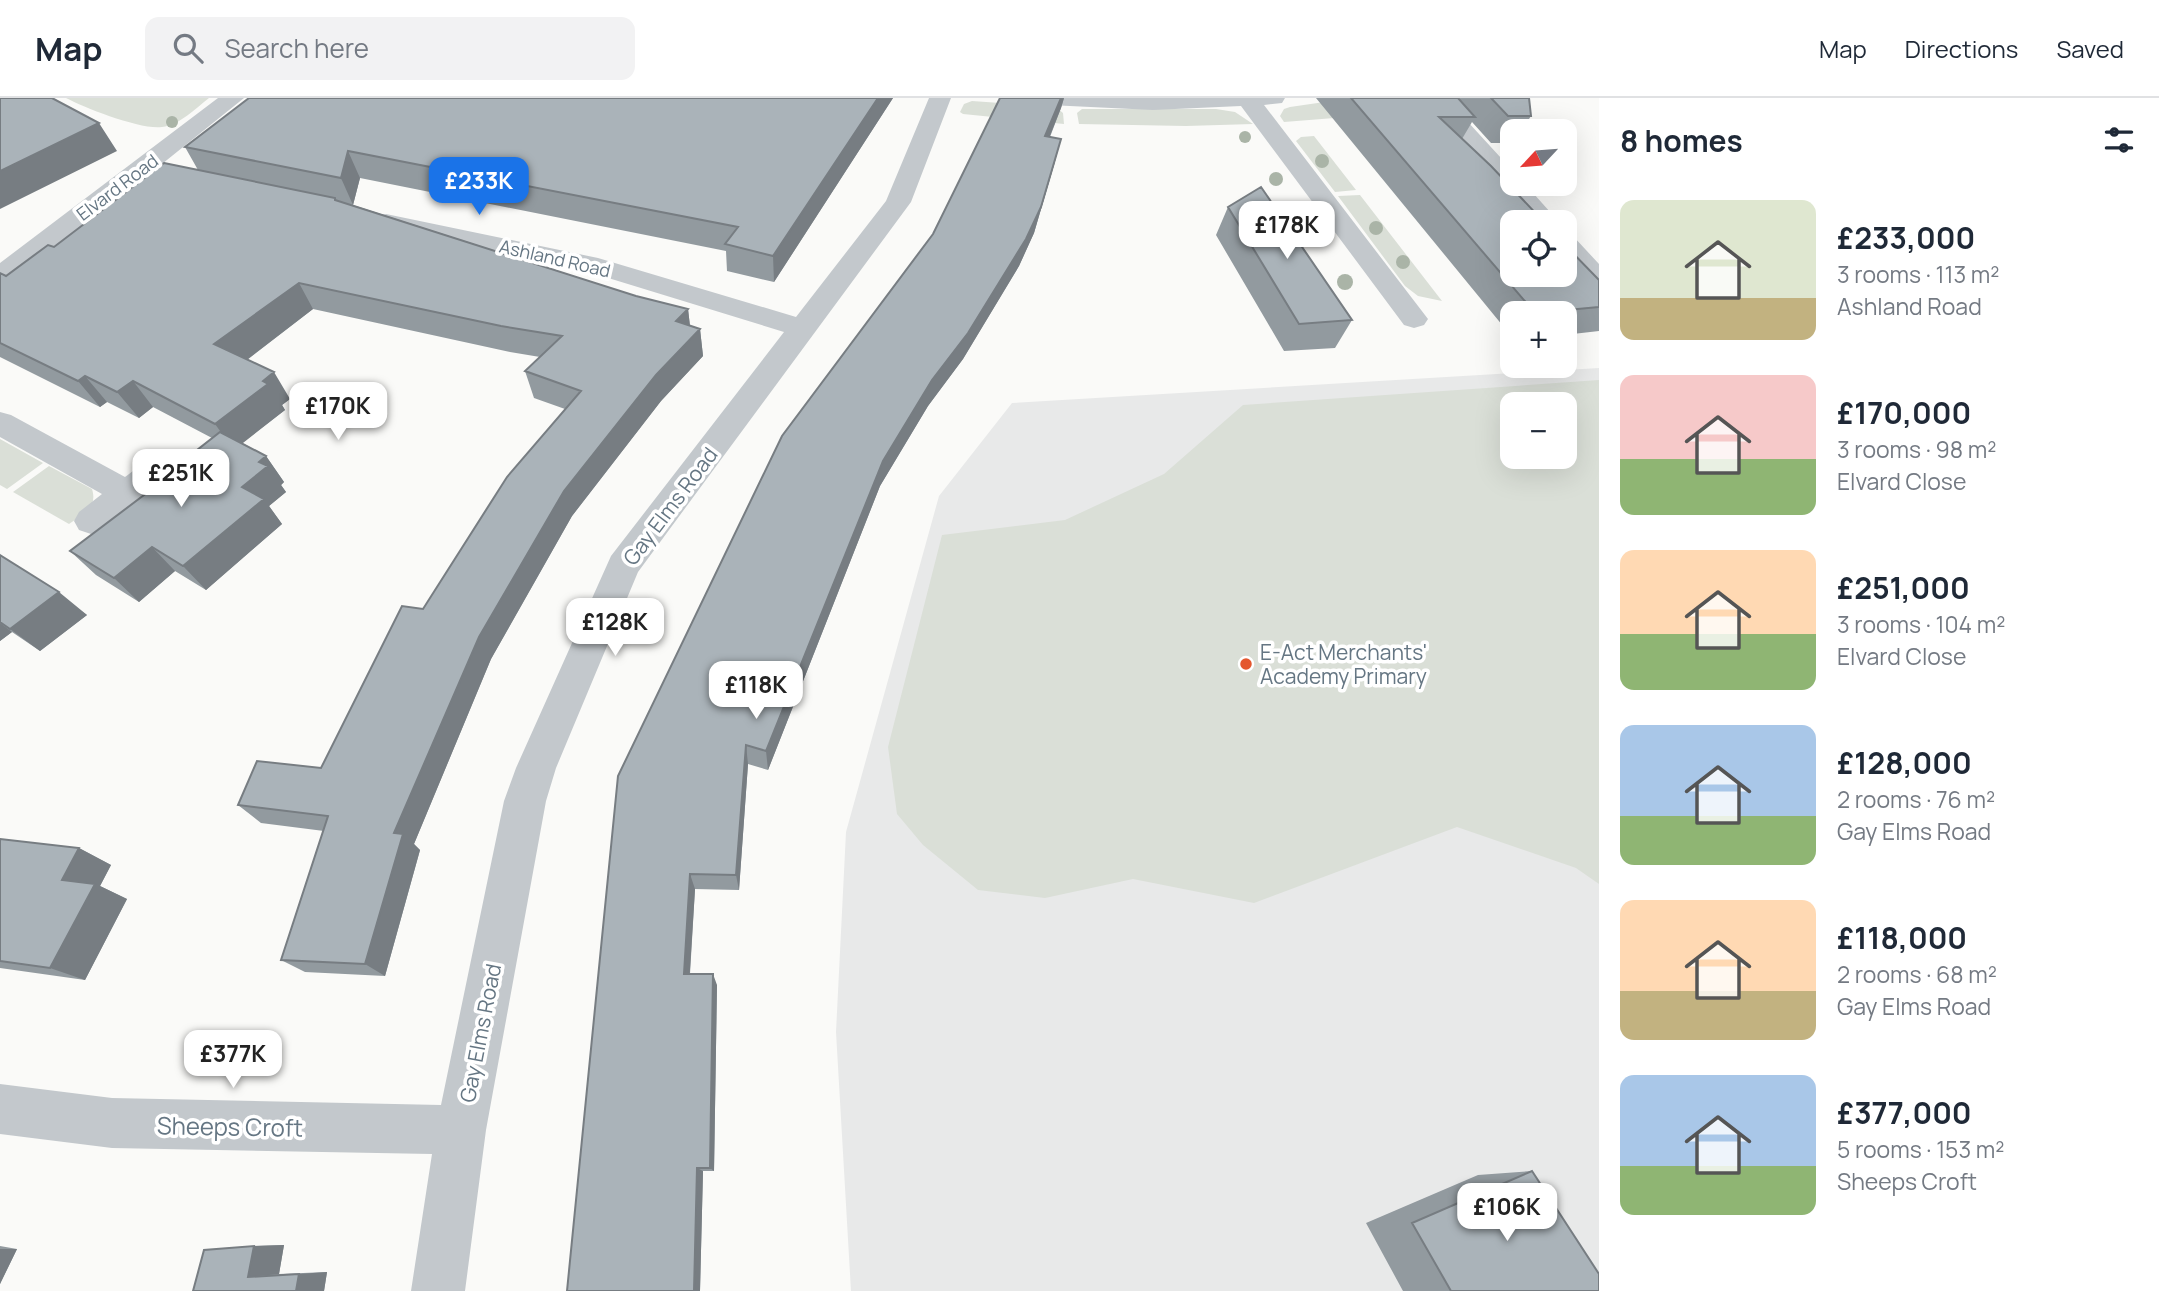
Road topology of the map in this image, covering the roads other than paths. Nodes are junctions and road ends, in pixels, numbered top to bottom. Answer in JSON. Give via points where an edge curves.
{"nodes":[{"id":1,"x":233,"y":98,"type":"edge"},
{"id":2,"x":940,"y":98,"type":"edge"},
{"id":3,"x":1049,"y":98,"type":"edge"},
{"id":4,"x":1278,"y":98,"type":"edge"},
{"id":5,"x":1433,"y":98,"type":"edge"},
{"id":6,"x":1249,"y":101,"type":"junction"},
{"id":7,"x":138,"y":171,"type":"junction"},
{"id":8,"x":219,"y":188,"type":"edge"},
{"id":9,"x":1535,"y":210,"type":"edge"},
{"id":10,"x":368,"y":218,"type":"edge"},
{"id":11,"x":1577,"y":245,"type":"edge"},
{"id":12,"x":0,"y":276,"type":"edge"},
{"id":13,"x":1599,"y":280,"type":"edge"},
{"id":14,"x":1414,"y":319,"type":"dead end"},
{"id":15,"x":804,"y":329,"type":"junction"},
{"id":16,"x":0,"y":423,"type":"edge"},
{"id":17,"x":172,"y":460,"type":"dead end"},
{"id":18,"x":127,"y":493,"type":"junction"},
{"id":19,"x":91,"y":521,"type":"dead end"},
{"id":20,"x":0,"y":1109,"type":"edge"},
{"id":21,"x":461,"y":1130,"type":"junction"},
{"id":22,"x":438,"y":1291,"type":"edge"}],
"edges":[{"from":1,"to":7,"type":"street","name":"Elvard Road"},
{"from":2,"to":15,"type":"street","name":"Gay Elms Road","via":[[898,202]]},
{"from":3,"to":6,"type":"street"},
{"from":4,"to":6,"type":"street"},
{"from":5,"to":9,"type":"street"},
{"from":6,"to":14,"type":"street"},
{"from":7,"to":8,"type":"street"},
{"from":7,"to":12,"type":"street","name":"Elvard Road"},
{"from":10,"to":15,"type":"street","name":"Ashland Road","via":[[598,266]]},
{"from":11,"to":13,"type":"street"},
{"from":15,"to":21,"type":"street","name":"Gay Elms Road","via":[[623,566],[541,755],[525,801]]},
{"from":16,"to":18,"type":"street"},
{"from":17,"to":18,"type":"street"},
{"from":18,"to":19,"type":"street"},
{"from":20,"to":21,"type":"street","name":"Sheeps Croft","via":[[112,1124]]},
{"from":21,"to":22,"type":"street","name":"Gay Elms Road"}]}
